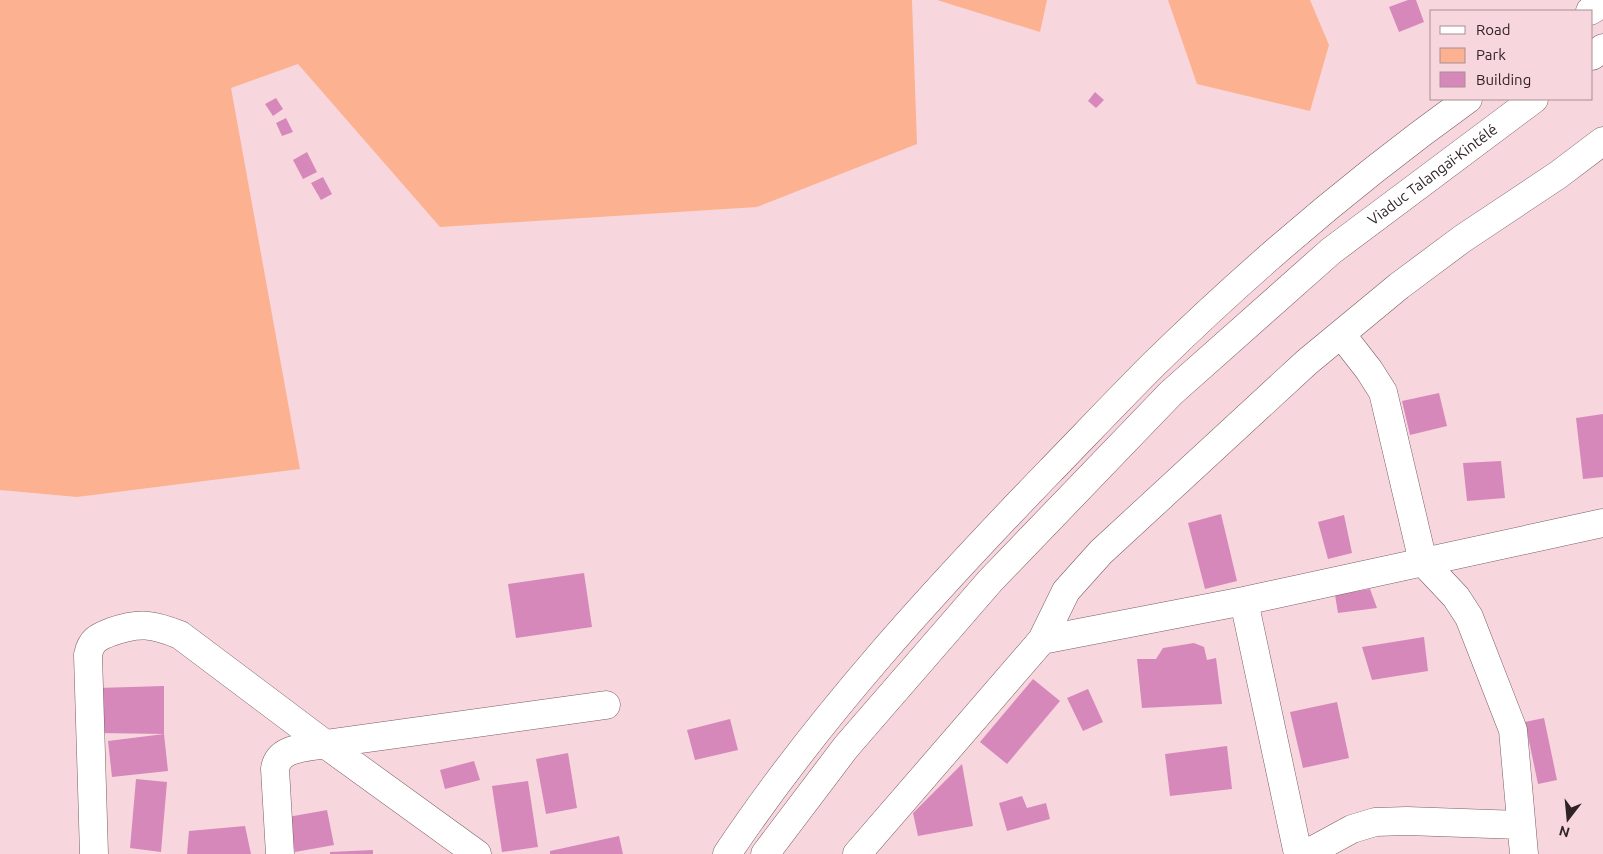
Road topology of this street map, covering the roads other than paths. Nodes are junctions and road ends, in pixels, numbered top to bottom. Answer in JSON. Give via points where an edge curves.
{"nodes":[{"id":1,"x":1603,"y":3,"type":"edge"},
{"id":2,"x":1592,"y":10,"type":"edge"},
{"id":3,"x":1467,"y":100,"type":"edge"},
{"id":4,"x":1533,"y":100,"type":"edge"},
{"id":5,"x":1603,"y":141,"type":"edge"},
{"id":6,"x":1341,"y":334,"type":"junction"},
{"id":7,"x":1603,"y":524,"type":"edge"},
{"id":8,"x":1422,"y":562,"type":"junction"},
{"id":9,"x":1244,"y":601,"type":"junction"},
{"id":10,"x":1042,"y":640,"type":"junction"},
{"id":11,"x":606,"y":705,"type":"dead end"},
{"id":12,"x":325,"y":744,"type":"junction"},
{"id":13,"x":1520,"y":826,"type":"junction"},
{"id":14,"x":1322,"y":850,"type":"edge"},
{"id":15,"x":94,"y":854,"type":"edge"},
{"id":16,"x":280,"y":854,"type":"edge"},
{"id":17,"x":477,"y":854,"type":"edge"},
{"id":18,"x":727,"y":854,"type":"edge"},
{"id":19,"x":765,"y":854,"type":"edge"},
{"id":20,"x":857,"y":854,"type":"edge"},
{"id":21,"x":1298,"y":854,"type":"edge"},
{"id":22,"x":1524,"y":854,"type":"edge"}],
"edges":[{"from":1,"to":2,"type":"main road"},
{"from":3,"to":18,"type":"main road","via":[[1412,139],[1312,220],[1155,363],[989,534],[823,721]]},
{"from":4,"to":19,"type":"main road","name":"Viaduc Talangaï-Kintélé","via":[[1331,251],[1171,393],[990,581],[846,747]]},
{"from":5,"to":6,"type":"main road","via":[[1398,286]]},
{"from":6,"to":8,"type":"main road","via":[[1383,392]]},
{"from":6,"to":10,"type":"main road","via":[[1101,552],[1066,591]]},
{"from":7,"to":8,"type":"main road"},
{"from":8,"to":9,"type":"main road"},
{"from":8,"to":13,"type":"main road","via":[[1456,597],[1469,617],[1502,700],[1513,730]]},
{"from":9,"to":10,"type":"main road"},
{"from":9,"to":21,"type":"main road"},
{"from":10,"to":20,"type":"main road"},
{"from":11,"to":12,"type":"main road"},
{"from":12,"to":15,"type":"main road","via":[[180,635],[157,626],[132,624],[97,637],[90,645],[88,655]]},
{"from":12,"to":16,"type":"main road","via":[[282,753],[276,760]]},
{"from":12,"to":17,"type":"main road"},
{"from":13,"to":14,"type":"main road","via":[[1375,822],[1352,829]]},
{"from":13,"to":22,"type":"main road"}]}
